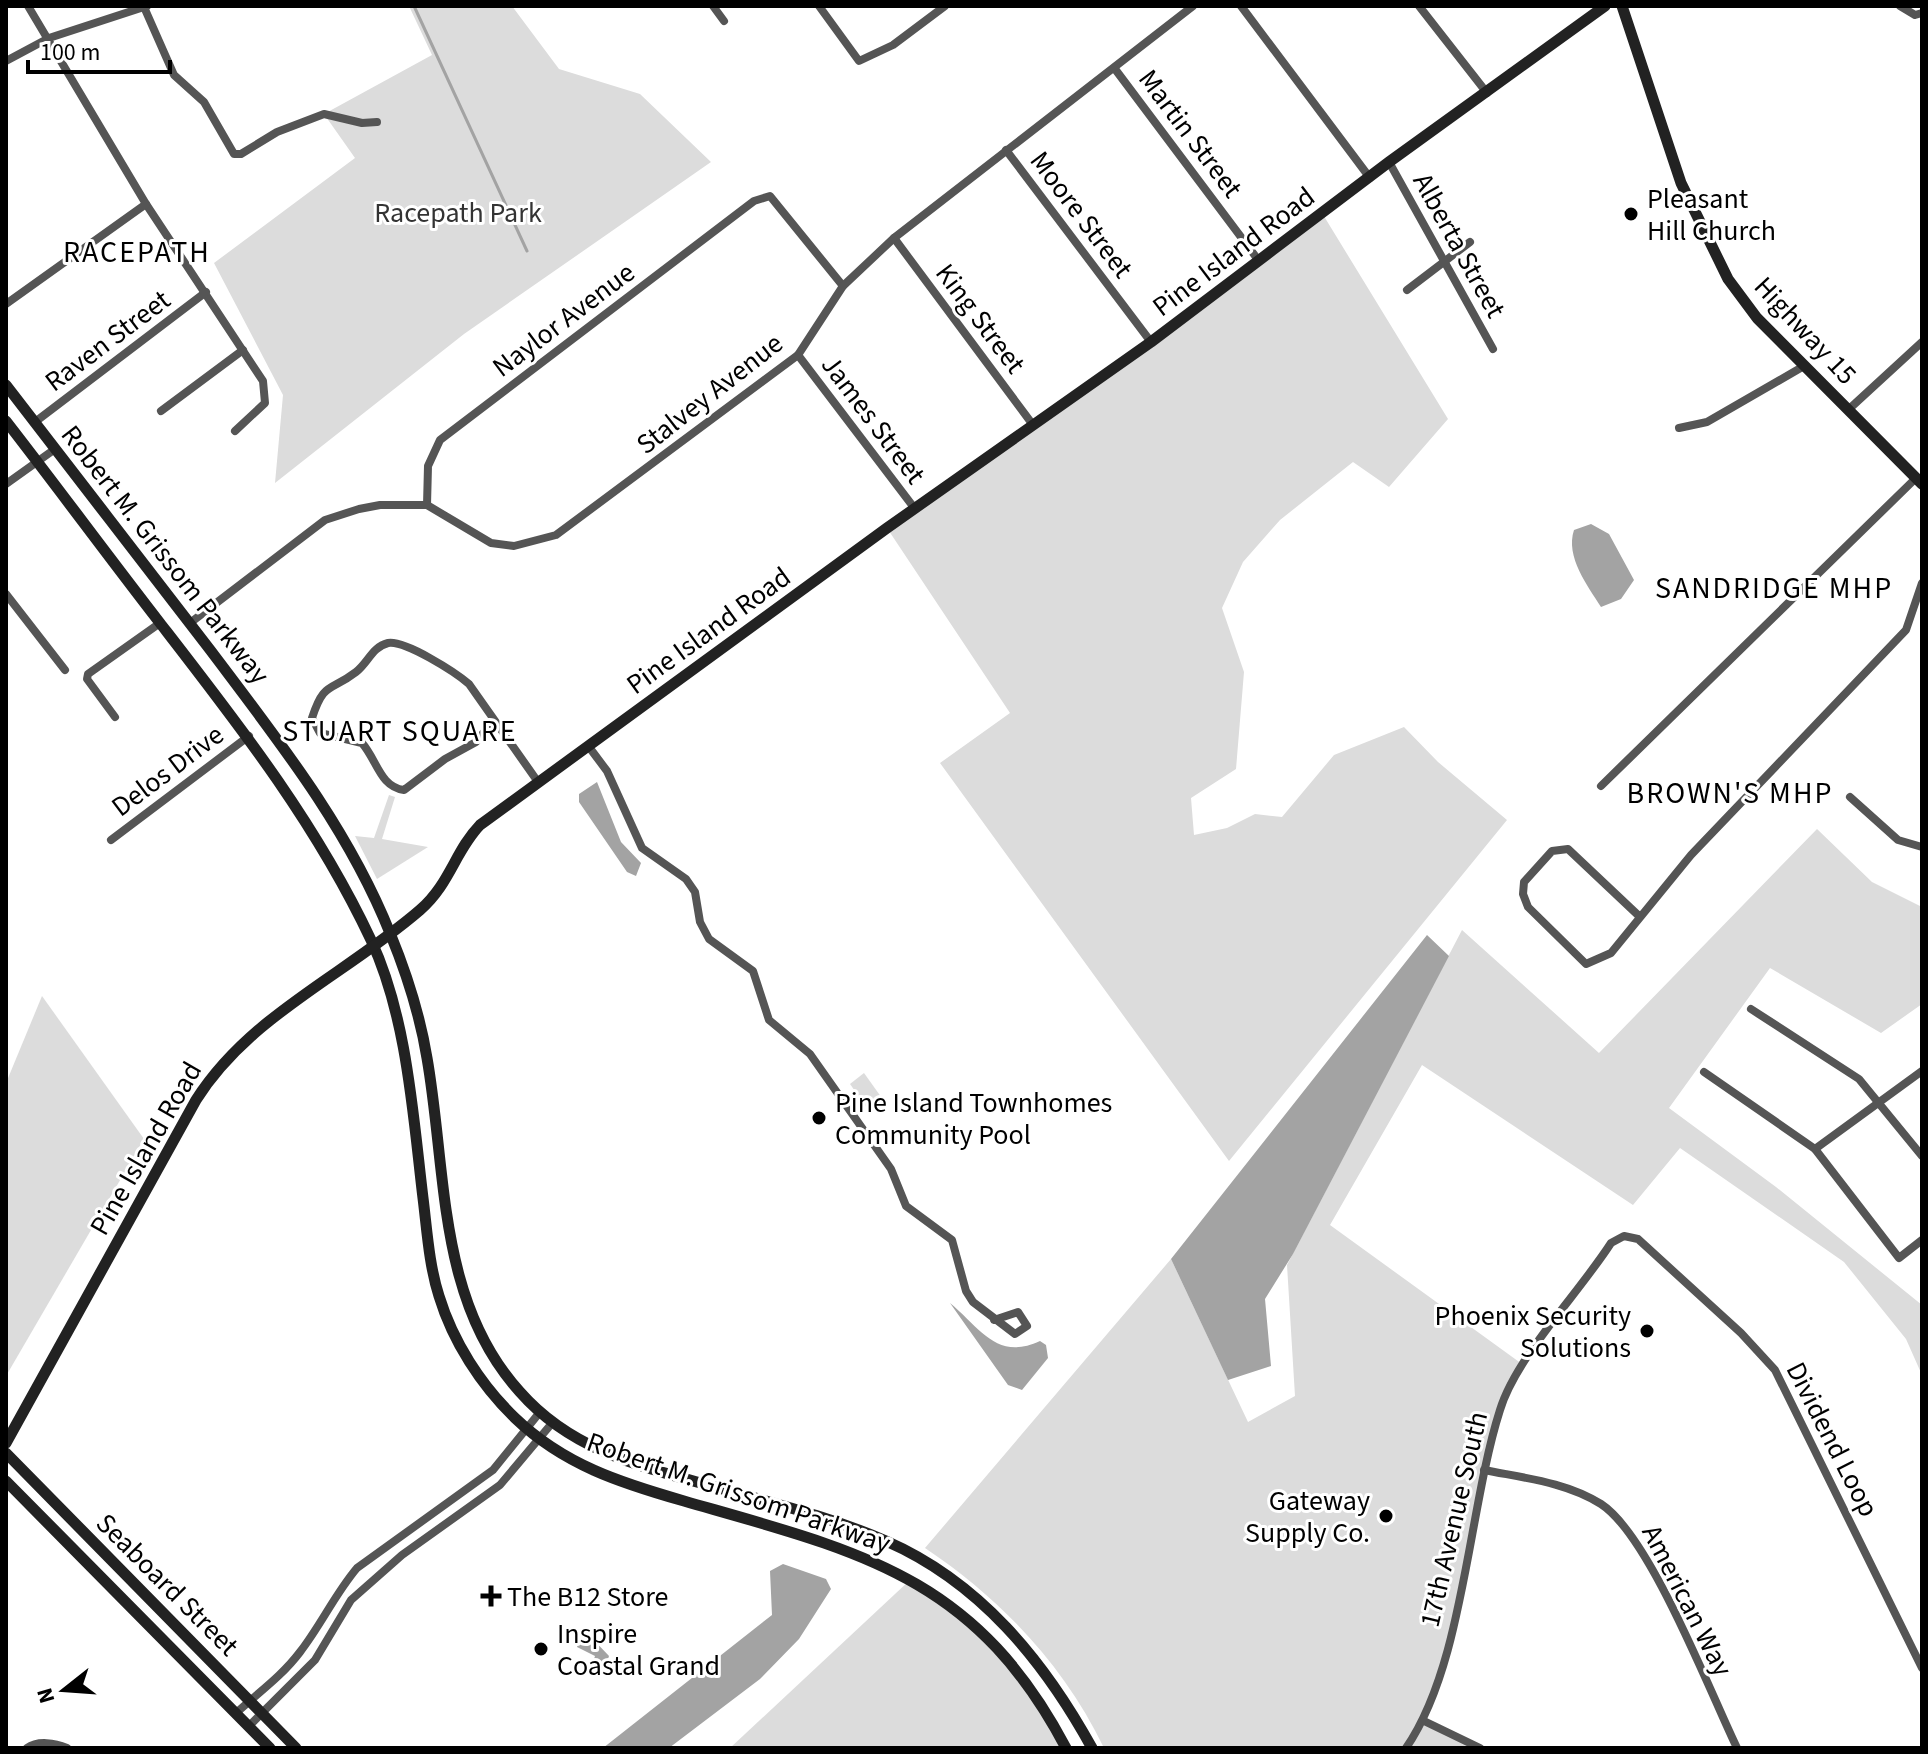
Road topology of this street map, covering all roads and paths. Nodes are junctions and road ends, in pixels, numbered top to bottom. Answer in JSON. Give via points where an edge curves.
{"nodes":[{"id":1,"x":28,"y":6,"type":"edge"},
{"id":2,"x":713,"y":6,"type":"edge"},
{"id":3,"x":819,"y":6,"type":"edge"},
{"id":4,"x":945,"y":6,"type":"edge"},
{"id":5,"x":1193,"y":6,"type":"edge"},
{"id":6,"x":1241,"y":6,"type":"edge"},
{"id":7,"x":1419,"y":6,"type":"edge"},
{"id":8,"x":1605,"y":6,"type":"edge"},
{"id":9,"x":1622,"y":6,"type":"edge"},
{"id":10,"x":1900,"y":6,"type":"edge"},
{"id":11,"x":146,"y":7,"type":"edge"},
{"id":12,"x":1922,"y":13,"type":"edge"},
{"id":13,"x":724,"y":21,"type":"dead end"},
{"id":14,"x":49,"y":38,"type":"junction"},
{"id":15,"x":6,"y":61,"type":"edge"},
{"id":16,"x":1115,"y":69,"type":"junction"},
{"id":17,"x":1487,"y":93,"type":"junction"},
{"id":18,"x":377,"y":122,"type":"dead end"},
{"id":19,"x":1006,"y":150,"type":"junction"},
{"id":20,"x":1389,"y":162,"type":"junction"},
{"id":21,"x":1370,"y":178,"type":"junction"},
{"id":22,"x":146,"y":204,"type":"junction"},
{"id":23,"x":894,"y":238,"type":"junction"},
{"id":24,"x":1470,"y":242,"type":"dead end"},
{"id":25,"x":1259,"y":261,"type":"junction"},
{"id":26,"x":1446,"y":263,"type":"junction"},
{"id":27,"x":843,"y":286,"type":"junction"},
{"id":28,"x":1407,"y":290,"type":"dead end"},
{"id":29,"x":206,"y":292,"type":"junction"},
{"id":30,"x":6,"y":304,"type":"edge"},
{"id":31,"x":1151,"y":342,"type":"junction"},
{"id":32,"x":1922,"y":342,"type":"edge"},
{"id":33,"x":1493,"y":349,"type":"dead end"},
{"id":34,"x":243,"y":350,"type":"junction"},
{"id":35,"x":798,"y":355,"type":"junction"},
{"id":36,"x":1804,"y":366,"type":"junction"},
{"id":37,"x":6,"y":385,"type":"edge"},
{"id":38,"x":1848,"y":410,"type":"junction"},
{"id":39,"x":161,"y":411,"type":"dead end"},
{"id":40,"x":6,"y":421,"type":"edge"},
{"id":41,"x":35,"y":422,"type":"junction"},
{"id":42,"x":1033,"y":425,"type":"junction"},
{"id":43,"x":1679,"y":428,"type":"dead end"},
{"id":44,"x":235,"y":431,"type":"dead end"},
{"id":45,"x":55,"y":449,"type":"junction"},
{"id":46,"x":35,"y":462,"type":"junction"},
{"id":47,"x":1919,"y":481,"type":"edge"},
{"id":48,"x":6,"y":484,"type":"edge"},
{"id":49,"x":427,"y":505,"type":"junction"},
{"id":50,"x":915,"y":509,"type":"junction"},
{"id":51,"x":1922,"y":583,"type":"edge"},
{"id":52,"x":6,"y":594,"type":"edge"},
{"id":53,"x":160,"y":623,"type":"junction"},
{"id":54,"x":190,"y":623,"type":"junction"},
{"id":55,"x":65,"y":670,"type":"dead end"},
{"id":56,"x":115,"y":717,"type":"dead end"},
{"id":57,"x":493,"y":721,"type":"junction"},
{"id":58,"x":249,"y":736,"type":"junction"},
{"id":59,"x":589,"y":747,"type":"junction"},
{"id":60,"x":309,"y":782,"type":"junction"},
{"id":61,"x":538,"y":782,"type":"junction"},
{"id":62,"x":1601,"y":786,"type":"dead end"},
{"id":63,"x":287,"y":791,"type":"junction"},
{"id":64,"x":1850,"y":797,"type":"dead end"},
{"id":65,"x":111,"y":840,"type":"dead end"},
{"id":66,"x":1922,"y":847,"type":"edge"},
{"id":67,"x":1639,"y":916,"type":"junction"},
{"id":68,"x":390,"y":934,"type":"junction"},
{"id":69,"x":374,"y":946,"type":"junction"},
{"id":70,"x":1751,"y":1009,"type":"dead end"},
{"id":71,"x":1922,"y":1071,"type":"edge"},
{"id":72,"x":1704,"y":1072,"type":"dead end"},
{"id":73,"x":1879,"y":1101,"type":"junction"},
{"id":74,"x":1815,"y":1149,"type":"junction"},
{"id":75,"x":1922,"y":1156,"type":"edge"},
{"id":76,"x":1624,"y":1236,"type":"joint"},
{"id":77,"x":1922,"y":1240,"type":"edge"},
{"id":78,"x":994,"y":1320,"type":"dead end"},
{"id":79,"x":540,"y":1412,"type":"junction"},
{"id":80,"x":553,"y":1422,"type":"junction"},
{"id":81,"x":527,"y":1428,"type":"junction"},
{"id":82,"x":540,"y":1440,"type":"junction"},
{"id":83,"x":6,"y":1443,"type":"edge"},
{"id":84,"x":6,"y":1453,"type":"edge"},
{"id":85,"x":1484,"y":1470,"type":"junction"},
{"id":86,"x":6,"y":1481,"type":"edge"},
{"id":87,"x":450,"y":1499,"type":"junction"},
{"id":88,"x":462,"y":1512,"type":"junction"},
{"id":89,"x":1922,"y":1668,"type":"edge"},
{"id":90,"x":249,"y":1701,"type":"junction"},
{"id":91,"x":236,"y":1713,"type":"junction"},
{"id":92,"x":263,"y":1715,"type":"junction"},
{"id":93,"x":1424,"y":1721,"type":"junction"},
{"id":94,"x":249,"y":1726,"type":"junction"},
{"id":95,"x":27,"y":1748,"type":"edge"},
{"id":96,"x":67,"y":1748,"type":"edge"},
{"id":97,"x":270,"y":1748,"type":"edge"},
{"id":98,"x":296,"y":1748,"type":"edge"},
{"id":99,"x":1066,"y":1748,"type":"edge"},
{"id":100,"x":1092,"y":1748,"type":"edge"},
{"id":101,"x":1406,"y":1748,"type":"edge"},
{"id":102,"x":1480,"y":1748,"type":"edge"},
{"id":103,"x":1737,"y":1748,"type":"edge"}],
"edges":[{"from":1,"to":14,"type":"street"},
{"from":2,"to":13,"type":"street"},
{"from":3,"to":4,"type":"street","via":[[859,61],[893,45]]},
{"from":5,"to":16,"type":"street","name":"Stalvey Avenue"},
{"from":6,"to":21,"type":"street"},
{"from":7,"to":17,"type":"street"},
{"from":8,"to":17,"type":"main road","name":"Pine Island Road"},
{"from":9,"to":36,"type":"main road","name":"Highway 15","via":[[1681,183],[1714,255],[1757,318]]},
{"from":10,"to":12,"type":"street","via":[[1915,15]]},
{"from":11,"to":14,"type":"street"},
{"from":11,"to":18,"type":"street","via":[[174,75],[204,102],[234,154],[324,114]]},
{"from":14,"to":15,"type":"street"},
{"from":14,"to":22,"type":"street"},
{"from":16,"to":19,"type":"street","name":"Stalvey Avenue"},
{"from":16,"to":25,"type":"street","name":"Martin Street"},
{"from":17,"to":20,"type":"main road","name":"Pine Island Road"},
{"from":19,"to":23,"type":"street","name":"Stalvey Avenue"},
{"from":19,"to":31,"type":"street","name":"Moore Street"},
{"from":20,"to":21,"type":"main road","name":"Pine Island Road"},
{"from":20,"to":26,"type":"street","name":"Alberta Street"},
{"from":21,"to":25,"type":"main road","name":"Pine Island Road"},
{"from":22,"to":29,"type":"street"},
{"from":22,"to":30,"type":"street"},
{"from":23,"to":27,"type":"street","name":"Stalvey Avenue"},
{"from":23,"to":42,"type":"street","name":"King Street"},
{"from":24,"to":26,"type":"street"},
{"from":25,"to":31,"type":"main road","name":"Pine Island Road"},
{"from":26,"to":28,"type":"street"},
{"from":26,"to":33,"type":"street","name":"Alberta Street"},
{"from":27,"to":35,"type":"street","name":"Stalvey Avenue"},
{"from":27,"to":49,"type":"street","name":"Naylor Avenue","via":[[770,196],[754,201],[440,440],[428,466]]},
{"from":29,"to":34,"type":"street"},
{"from":29,"to":41,"type":"street","name":"Raven Street"},
{"from":31,"to":42,"type":"main road","name":"Pine Island Road"},
{"from":32,"to":38,"type":"street"},
{"from":34,"to":39,"type":"street"},
{"from":34,"to":44,"type":"street","via":[[263,381],[265,403]]},
{"from":35,"to":49,"type":"street","name":"Stalvey Avenue","via":[[556,535],[514,546],[491,543]]},
{"from":35,"to":50,"type":"street","name":"James Street"},
{"from":36,"to":38,"type":"main road","name":"Highway 15"},
{"from":36,"to":43,"type":"street","via":[[1707,422]]},
{"from":37,"to":41,"type":"main road","name":"Robert M. Grissom Parkway"},
{"from":38,"to":47,"type":"main road","name":"Highway 15"},
{"from":40,"to":46,"type":"main road","name":"Robert M. Grissom Parkway"},
{"from":41,"to":45,"type":"main road","name":"Robert M. Grissom Parkway"},
{"from":42,"to":50,"type":"main road","name":"Pine Island Road"},
{"from":45,"to":46,"type":"street"},
{"from":45,"to":54,"type":"main road","name":"Robert M. Grissom Parkway"},
{"from":46,"to":48,"type":"street"},
{"from":46,"to":53,"type":"main road","name":"Robert M. Grissom Parkway"},
{"from":47,"to":62,"type":"street"},
{"from":49,"to":54,"type":"street","via":[[380,505],[325,520]]},
{"from":50,"to":59,"type":"main road","name":"Pine Island Road"},
{"from":51,"to":67,"type":"street","via":[[1906,630]]},
{"from":52,"to":55,"type":"street"},
{"from":53,"to":56,"type":"street","via":[[88,674]]},
{"from":53,"to":58,"type":"main road","name":"Robert M. Grissom Parkway"},
{"from":54,"to":60,"type":"main road","name":"Robert M. Grissom Parkway"},
{"from":57,"to":57,"type":"street","via":[[454,671],[388,643],[375,649],[352,675],[329,686],[312,718],[320,733],[362,743],[385,782],[404,790],[476,742]]},
{"from":57,"to":61,"type":"street"},
{"from":58,"to":63,"type":"main road","name":"Robert M. Grissom Parkway"},
{"from":58,"to":65,"type":"street","name":"Delos Drive"},
{"from":59,"to":61,"type":"main road","name":"Pine Island Road"},
{"from":59,"to":78,"type":"street","via":[[607,771],[642,848],[691,886],[709,939],[753,971],[769,1020],[810,1054],[891,1169],[901,1200],[952,1240],[966,1291]]},
{"from":60,"to":63,"type":"main road","via":[[298,792]]},
{"from":60,"to":68,"type":"main road","name":"Robert M. Grissom Parkway","via":[[343,837]]},
{"from":61,"to":68,"type":"main road","name":"Pine Island Road","via":[[474,831],[435,896]]},
{"from":63,"to":69,"type":"main road","name":"Robert M. Grissom Parkway"},
{"from":64,"to":66,"type":"street","via":[[1898,840]]},
{"from":67,"to":67,"type":"street","via":[[1611,953],[1586,964],[1528,907],[1524,882],[1552,851],[1568,849]]},
{"from":68,"to":69,"type":"main road","name":"Pine Island Road"},
{"from":68,"to":79,"type":"main road","name":"Robert M. Grissom Parkway","via":[[427,1056],[455,1266],[465,1301],[494,1359]]},
{"from":69,"to":81,"type":"main road","name":"Robert M. Grissom Parkway","via":[[401,1037],[438,1295],[462,1351],[493,1395]]},
{"from":69,"to":83,"type":"main road","name":"Pine Island Road","via":[[257,1029],[226,1058],[196,1100]]},
{"from":70,"to":73,"type":"street","via":[[1859,1079]]},
{"from":71,"to":73,"type":"street"},
{"from":72,"to":74,"type":"street"},
{"from":73,"to":74,"type":"street"},
{"from":73,"to":75,"type":"street"},
{"from":74,"to":77,"type":"street","via":[[1899,1258]]},
{"from":76,"to":85,"type":"street","name":"17th Avenue South","via":[[1611,1243],[1522,1364],[1500,1407]]},
{"from":76,"to":89,"type":"street","name":"Dividend Loop","via":[[1638,1239],[1775,1370]]},
{"from":79,"to":80,"type":"main road","name":"Robert M. Grissom Parkway"},
{"from":79,"to":81,"type":"street"},
{"from":80,"to":82,"type":"street"},
{"from":80,"to":100,"type":"main road","name":"Robert M. Grissom Parkway","via":[[577,1441],[634,1465],[820,1517],[889,1542],[931,1566],[972,1595],[1028,1649]]},
{"from":81,"to":82,"type":"main road","name":"Robert M. Grissom Parkway"},
{"from":81,"to":87,"type":"street","via":[[493,1470]]},
{"from":82,"to":88,"type":"street","via":[[500,1485]]},
{"from":82,"to":99,"type":"main road","name":"Robert M. Grissom Parkway","via":[[608,1479],[782,1529],[882,1563],[912,1579],[998,1648],[1025,1680]]},
{"from":84,"to":90,"type":"main road","name":"Seaboard Street"},
{"from":85,"to":93,"type":"street","name":"17th Avenue South","via":[[1451,1632]]},
{"from":85,"to":103,"type":"street","name":"American Way","via":[[1568,1488],[1617,1517],[1646,1558]]},
{"from":86,"to":91,"type":"main road","name":"Seaboard Street"},
{"from":87,"to":88,"type":"street"},
{"from":87,"to":90,"type":"street","via":[[357,1568],[302,1650]]},
{"from":88,"to":92,"type":"street","via":[[351,1600],[315,1660]]},
{"from":90,"to":91,"type":"street"},
{"from":90,"to":92,"type":"main road","name":"Seaboard Street"},
{"from":91,"to":94,"type":"main road","name":"Seaboard Street"},
{"from":92,"to":94,"type":"street"},
{"from":92,"to":98,"type":"main road","name":"Seaboard Street"},
{"from":93,"to":101,"type":"street","name":"17th Avenue South"},
{"from":93,"to":102,"type":"street"},
{"from":94,"to":97,"type":"main road","name":"Seaboard Street"},
{"from":95,"to":96,"type":"street","via":[[52,1743]]}]}
